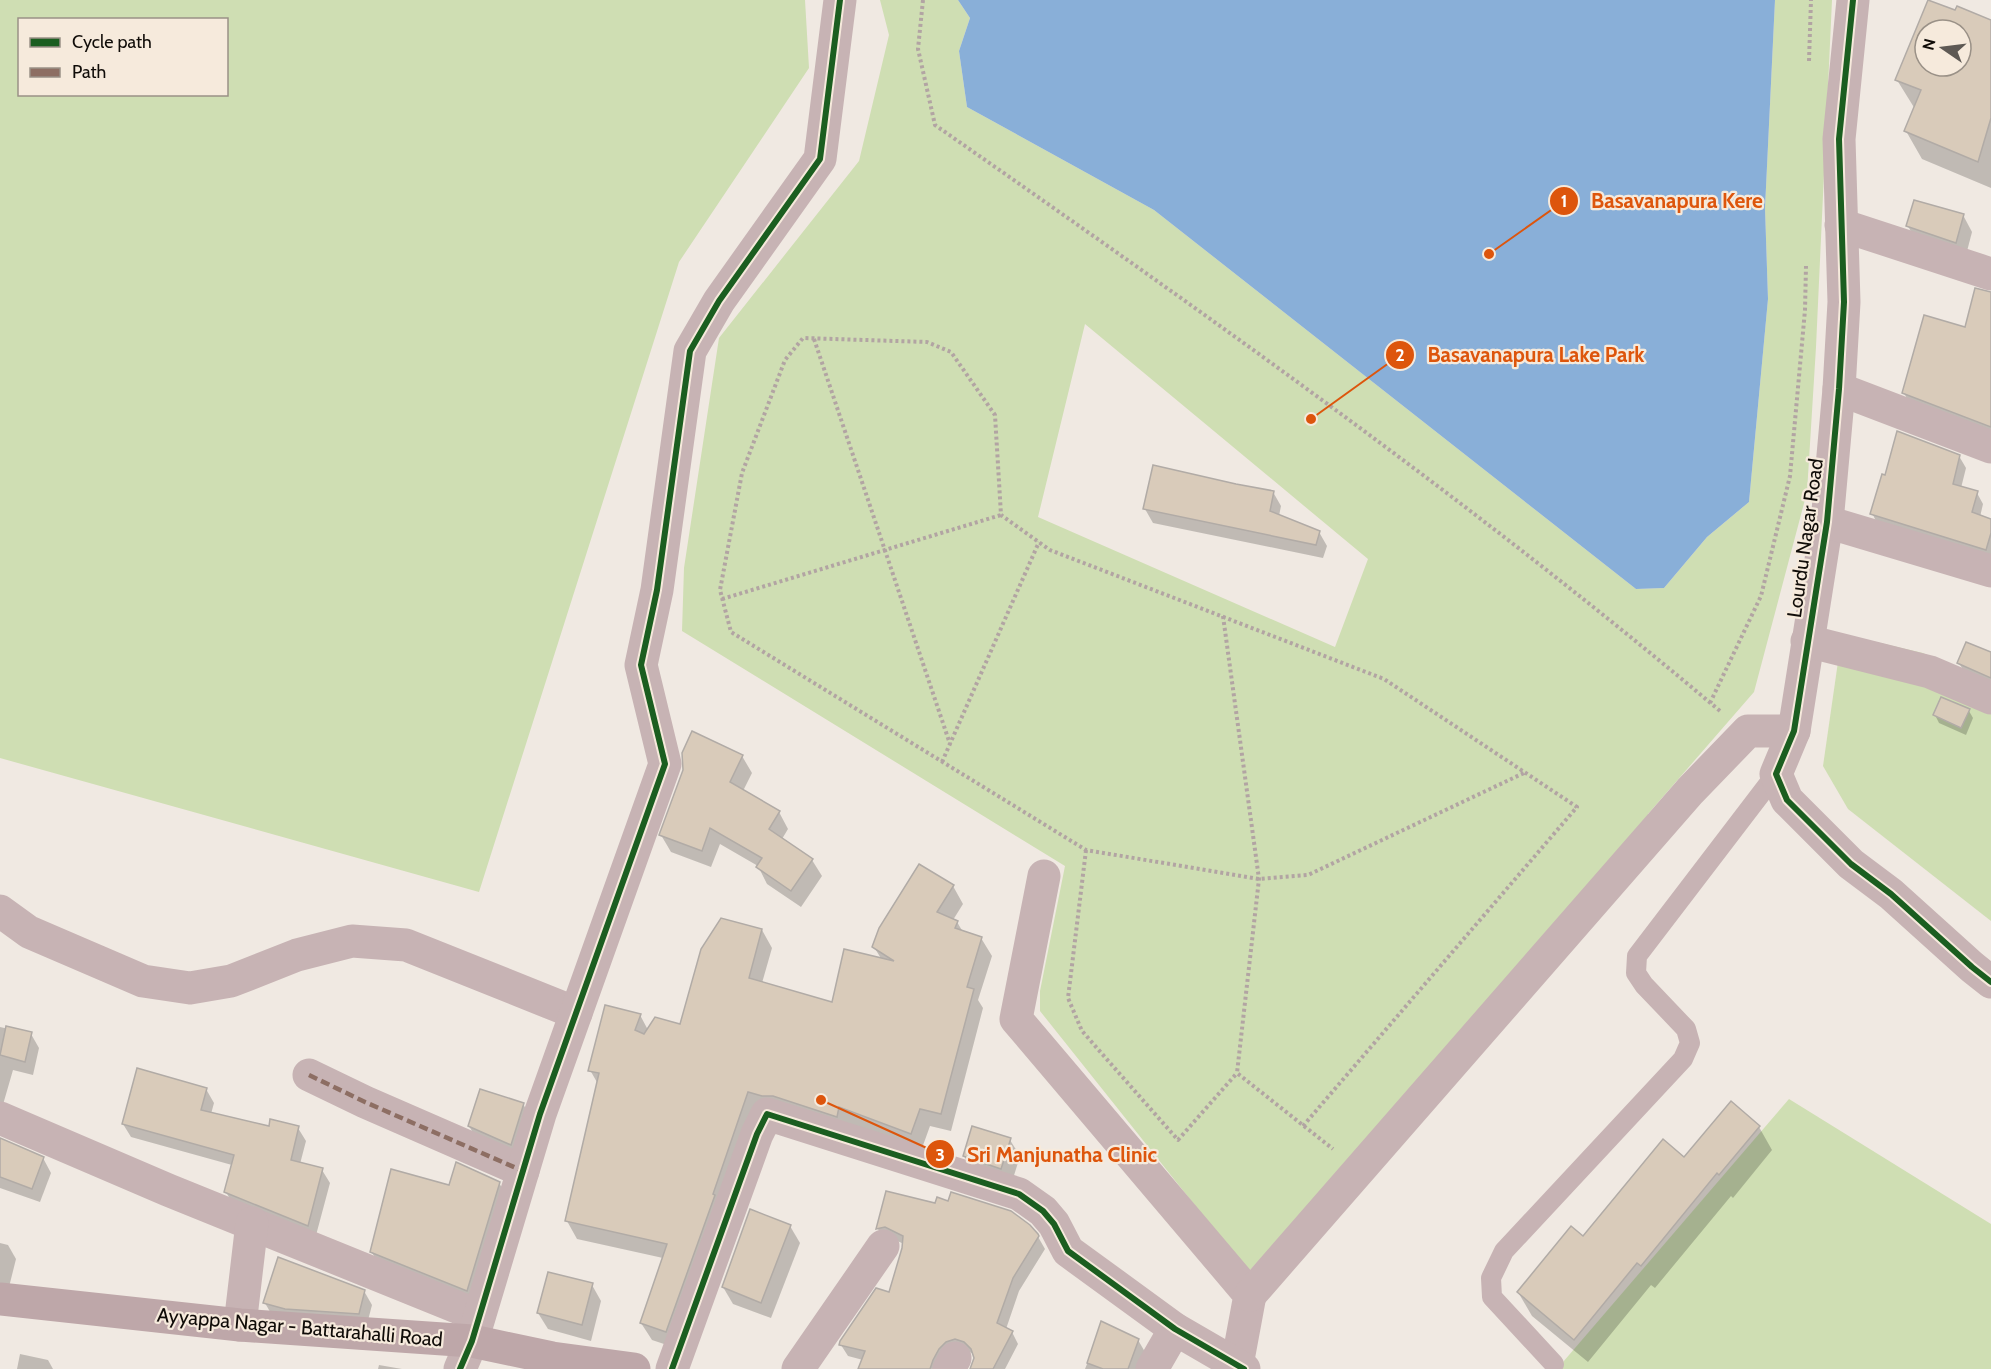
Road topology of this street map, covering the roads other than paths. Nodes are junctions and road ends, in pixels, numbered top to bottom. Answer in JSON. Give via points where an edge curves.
{"nodes":[{"id":1,"x":840,"y":0,"type":"edge"},
{"id":2,"x":1853,"y":0,"type":"edge"},
{"id":3,"x":1841,"y":225,"type":"junction"},
{"id":4,"x":1991,"y":274,"type":"edge"},
{"id":5,"x":1839,"y":389,"type":"junction"},
{"id":6,"x":1991,"y":447,"type":"edge"},
{"id":7,"x":1827,"y":522,"type":"junction"},
{"id":8,"x":1991,"y":572,"type":"edge"},
{"id":9,"x":1807,"y":641,"type":"junction"},
{"id":10,"x":1991,"y":698,"type":"edge"},
{"id":11,"x":1794,"y":730,"type":"junction"},
{"id":12,"x":1776,"y":774,"type":"junction"},
{"id":13,"x":1044,"y":876,"type":"dead end"},
{"id":14,"x":0,"y":911,"type":"edge"},
{"id":15,"x":1991,"y":982,"type":"edge"},
{"id":16,"x":576,"y":1012,"type":"junction"},
{"id":17,"x":309,"y":1075,"type":"dead end"},
{"id":18,"x":0,"y":1118,"type":"edge"},
{"id":19,"x":523,"y":1171,"type":"junction"},
{"id":20,"x":252,"y":1223,"type":"junction"},
{"id":21,"x":883,"y":1246,"type":"dead end"},
{"id":22,"x":1250,"y":1295,"type":"junction"},
{"id":23,"x":0,"y":1299,"type":"edge"},
{"id":24,"x":240,"y":1325,"type":"junction"},
{"id":25,"x":1175,"y":1329,"type":"junction"},
{"id":26,"x":470,"y":1342,"type":"edge"},
{"id":27,"x":1554,"y":1364,"type":"dead end"},
{"id":28,"x":1241,"y":1367,"type":"edge"},
{"id":29,"x":620,"y":1368,"type":"edge"},
{"id":30,"x":672,"y":1369,"type":"edge"},
{"id":31,"x":798,"y":1369,"type":"edge"},
{"id":32,"x":1152,"y":1369,"type":"edge"}],
"edges":[{"from":1,"to":16,"type":"street","via":[[820,159],[719,301],[690,351],[657,590],[641,665],[665,764]]},
{"from":2,"to":3,"type":"street","name":"Lourdu Nagar Road","via":[[1839,139]]},
{"from":3,"to":4,"type":"street"},
{"from":3,"to":5,"type":"street","name":"Lourdu Nagar Road","via":[[1844,302]]},
{"from":5,"to":6,"type":"street"},
{"from":5,"to":7,"type":"street","name":"Lourdu Nagar Road"},
{"from":7,"to":8,"type":"street"},
{"from":7,"to":9,"type":"street","name":"Lourdu Nagar Road"},
{"from":9,"to":10,"type":"street","via":[[1930,672]]},
{"from":9,"to":11,"type":"street","name":"Lourdu Nagar Road"},
{"from":11,"to":12,"type":"street","name":"Lourdu Nagar Road"},
{"from":11,"to":22,"type":"street","via":[[1748,731],[1690,791]]},
{"from":12,"to":15,"type":"street","via":[[1787,800],[1851,864]]},
{"from":12,"to":27,"type":"lane","via":[[1637,956],[1636,973],[1686,1029],[1690,1043],[1683,1059],[1504,1251],[1491,1278],[1492,1297]]},
{"from":13,"to":22,"type":"street","via":[[1016,1019]]},
{"from":14,"to":16,"type":"street","via":[[29,932],[143,981],[190,988],[231,981],[297,955],[352,941],[384,943],[405,945],[437,956]]},
{"from":16,"to":19,"type":"street"},
{"from":17,"to":19,"type":"street"},
{"from":18,"to":20,"type":"street"},
{"from":19,"to":26,"type":"street"},
{"from":20,"to":24,"type":"street"},
{"from":20,"to":26,"type":"street"},
{"from":21,"to":31,"type":"street"},
{"from":22,"to":28,"type":"street"},
{"from":23,"to":24,"type":"main road","name":"Ayyappa Nagar - Battarahalli Road"},
{"from":24,"to":26,"type":"main road","name":"Ayyappa Nagar - Battarahalli Road"},
{"from":25,"to":28,"type":"street"},
{"from":25,"to":30,"type":"street","via":[[1068,1251],[1043,1211],[1019,1194],[767,1114]]},
{"from":25,"to":32,"type":"street"},
{"from":26,"to":29,"type":"main road","name":"Ayyappa Nagar - Battarahalli Road"}]}
